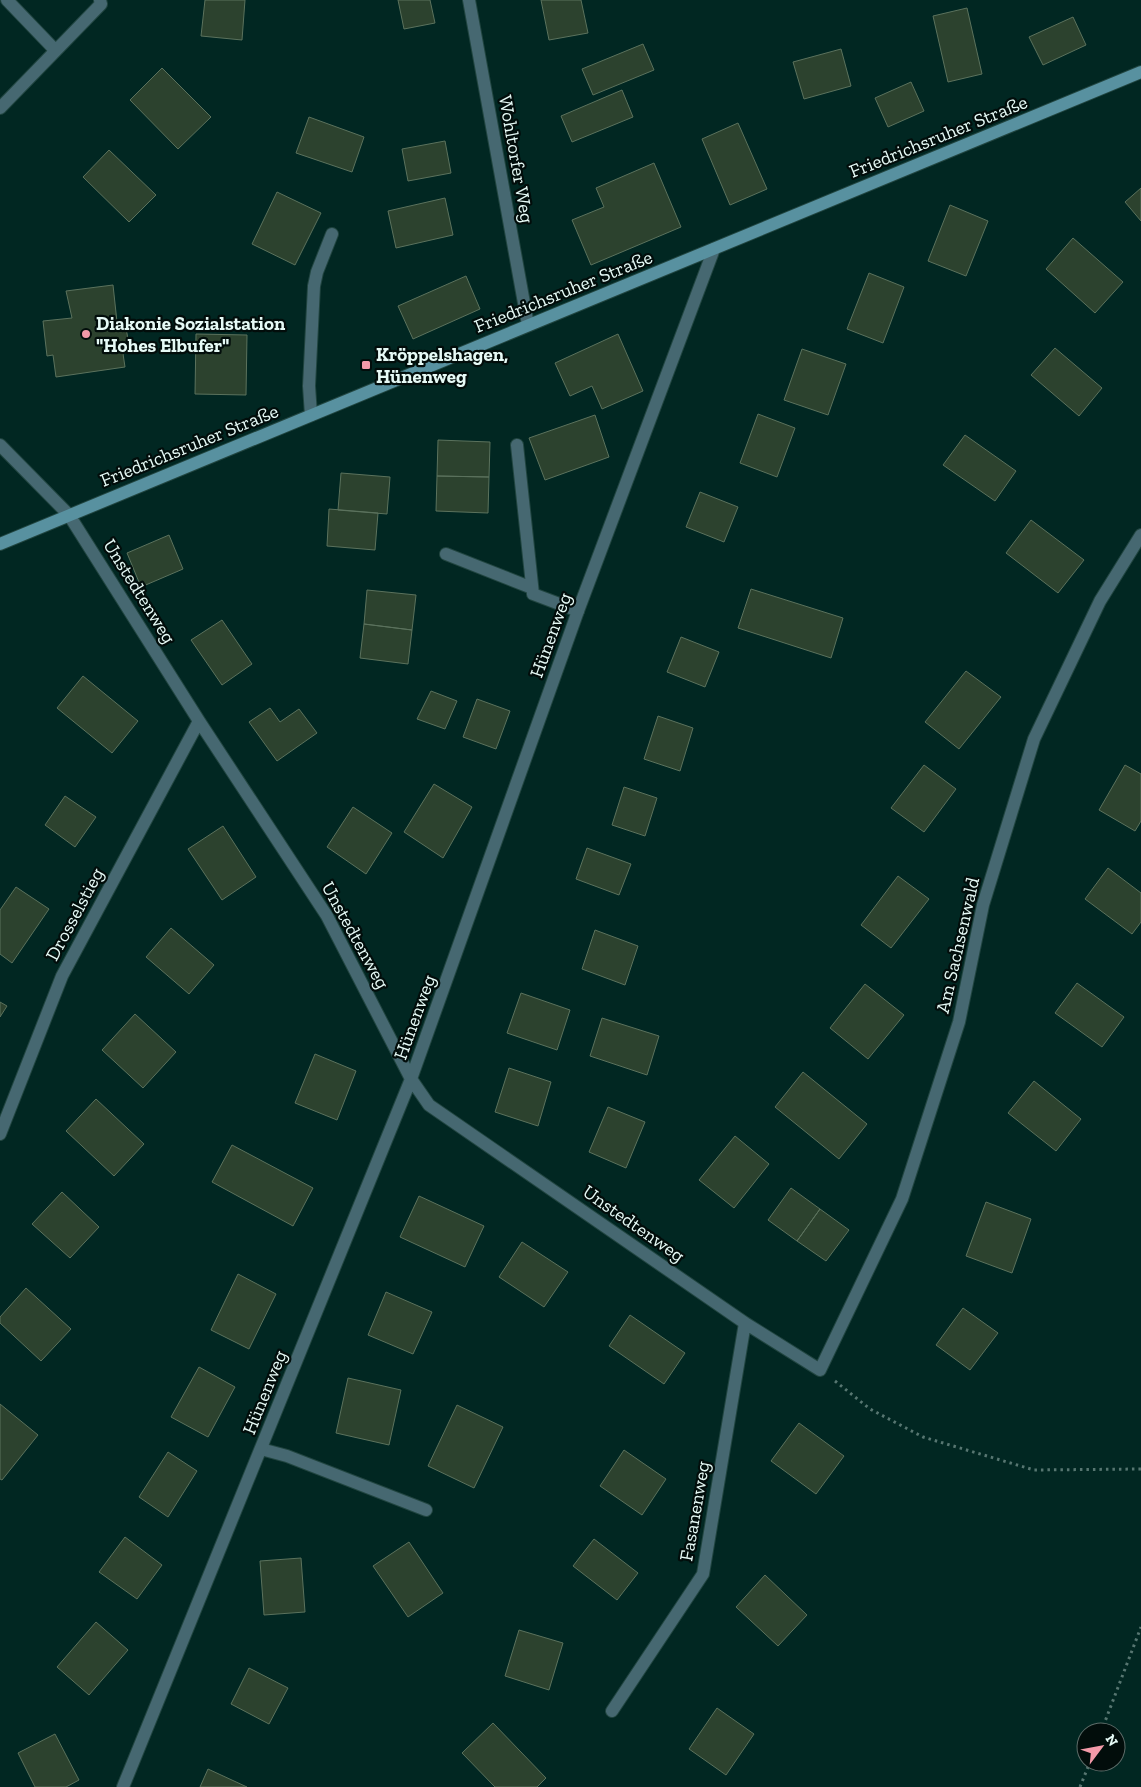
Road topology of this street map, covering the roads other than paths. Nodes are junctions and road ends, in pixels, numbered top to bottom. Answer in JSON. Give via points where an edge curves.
{"nodes":[{"id":1,"x":7,"y":0,"type":"edge"},
{"id":2,"x":100,"y":0,"type":"edge"},
{"id":3,"x":469,"y":0,"type":"edge"},
{"id":4,"x":55,"y":50,"type":"junction"},
{"id":5,"x":1141,"y":72,"type":"edge"},
{"id":6,"x":0,"y":108,"type":"edge"},
{"id":7,"x":332,"y":234,"type":"dead end"},
{"id":8,"x":714,"y":249,"type":"junction"},
{"id":9,"x":528,"y":325,"type":"junction"},
{"id":10,"x":311,"y":415,"type":"junction"},
{"id":11,"x":0,"y":444,"type":"edge"},
{"id":12,"x":517,"y":445,"type":"dead end"},
{"id":13,"x":69,"y":515,"type":"junction"},
{"id":14,"x":1141,"y":535,"type":"edge"},
{"id":15,"x":0,"y":544,"type":"edge"},
{"id":16,"x":446,"y":554,"type":"dead end"},
{"id":17,"x":532,"y":588,"type":"junction"},
{"id":18,"x":578,"y":611,"type":"junction"},
{"id":19,"x":199,"y":720,"type":"junction"},
{"id":20,"x":412,"y":1078,"type":"junction"},
{"id":21,"x":0,"y":1134,"type":"edge"},
{"id":22,"x":745,"y":1323,"type":"junction"},
{"id":23,"x":820,"y":1370,"type":"joint"},
{"id":24,"x":261,"y":1449,"type":"junction"},
{"id":25,"x":426,"y":1510,"type":"dead end"},
{"id":26,"x":612,"y":1711,"type":"dead end"},
{"id":27,"x":123,"y":1787,"type":"edge"}],
"edges":[{"from":1,"to":4,"type":"street"},
{"from":2,"to":4,"type":"street","via":[[101,4]]},
{"from":3,"to":9,"type":"street","name":"Wohltorfer Weg"},
{"from":4,"to":6,"type":"street"},
{"from":5,"to":8,"type":"main road","name":"Friedrichsruher Straße"},
{"from":7,"to":10,"type":"street","via":[[314,286],[309,386]]},
{"from":8,"to":9,"type":"main road","name":"Friedrichsruher Straße"},
{"from":8,"to":18,"type":"street","name":"Hünenweg"},
{"from":9,"to":10,"type":"main road","name":"Friedrichsruher Straße"},
{"from":10,"to":13,"type":"main road","name":"Friedrichsruher Straße"},
{"from":11,"to":13,"type":"street","name":"Unstedtenweg"},
{"from":12,"to":17,"type":"street"},
{"from":13,"to":15,"type":"main road","name":"Friedrichsruher Straße"},
{"from":13,"to":19,"type":"street","name":"Unstedtenweg"},
{"from":14,"to":23,"type":"street","name":"Am Sachsenwald","via":[[1100,601],[1034,739],[983,905],[959,1022],[902,1199]]},
{"from":16,"to":17,"type":"street"},
{"from":17,"to":18,"type":"street","via":[[533,594]]},
{"from":18,"to":20,"type":"street","name":"Hünenweg"},
{"from":19,"to":20,"type":"street","name":"Unstedtenweg","via":[[327,916]]},
{"from":19,"to":21,"type":"street","name":"Drosselstieg","via":[[62,976]]},
{"from":20,"to":22,"type":"street","name":"Unstedtenweg","via":[[429,1105]]},
{"from":20,"to":24,"type":"street","name":"Hünenweg"},
{"from":22,"to":23,"type":"street","name":"Unstedtenweg"},
{"from":22,"to":26,"type":"street","name":"Fasanenweg","via":[[702,1574]]},
{"from":24,"to":25,"type":"street"},
{"from":24,"to":27,"type":"street","name":"Hünenweg"}]}
